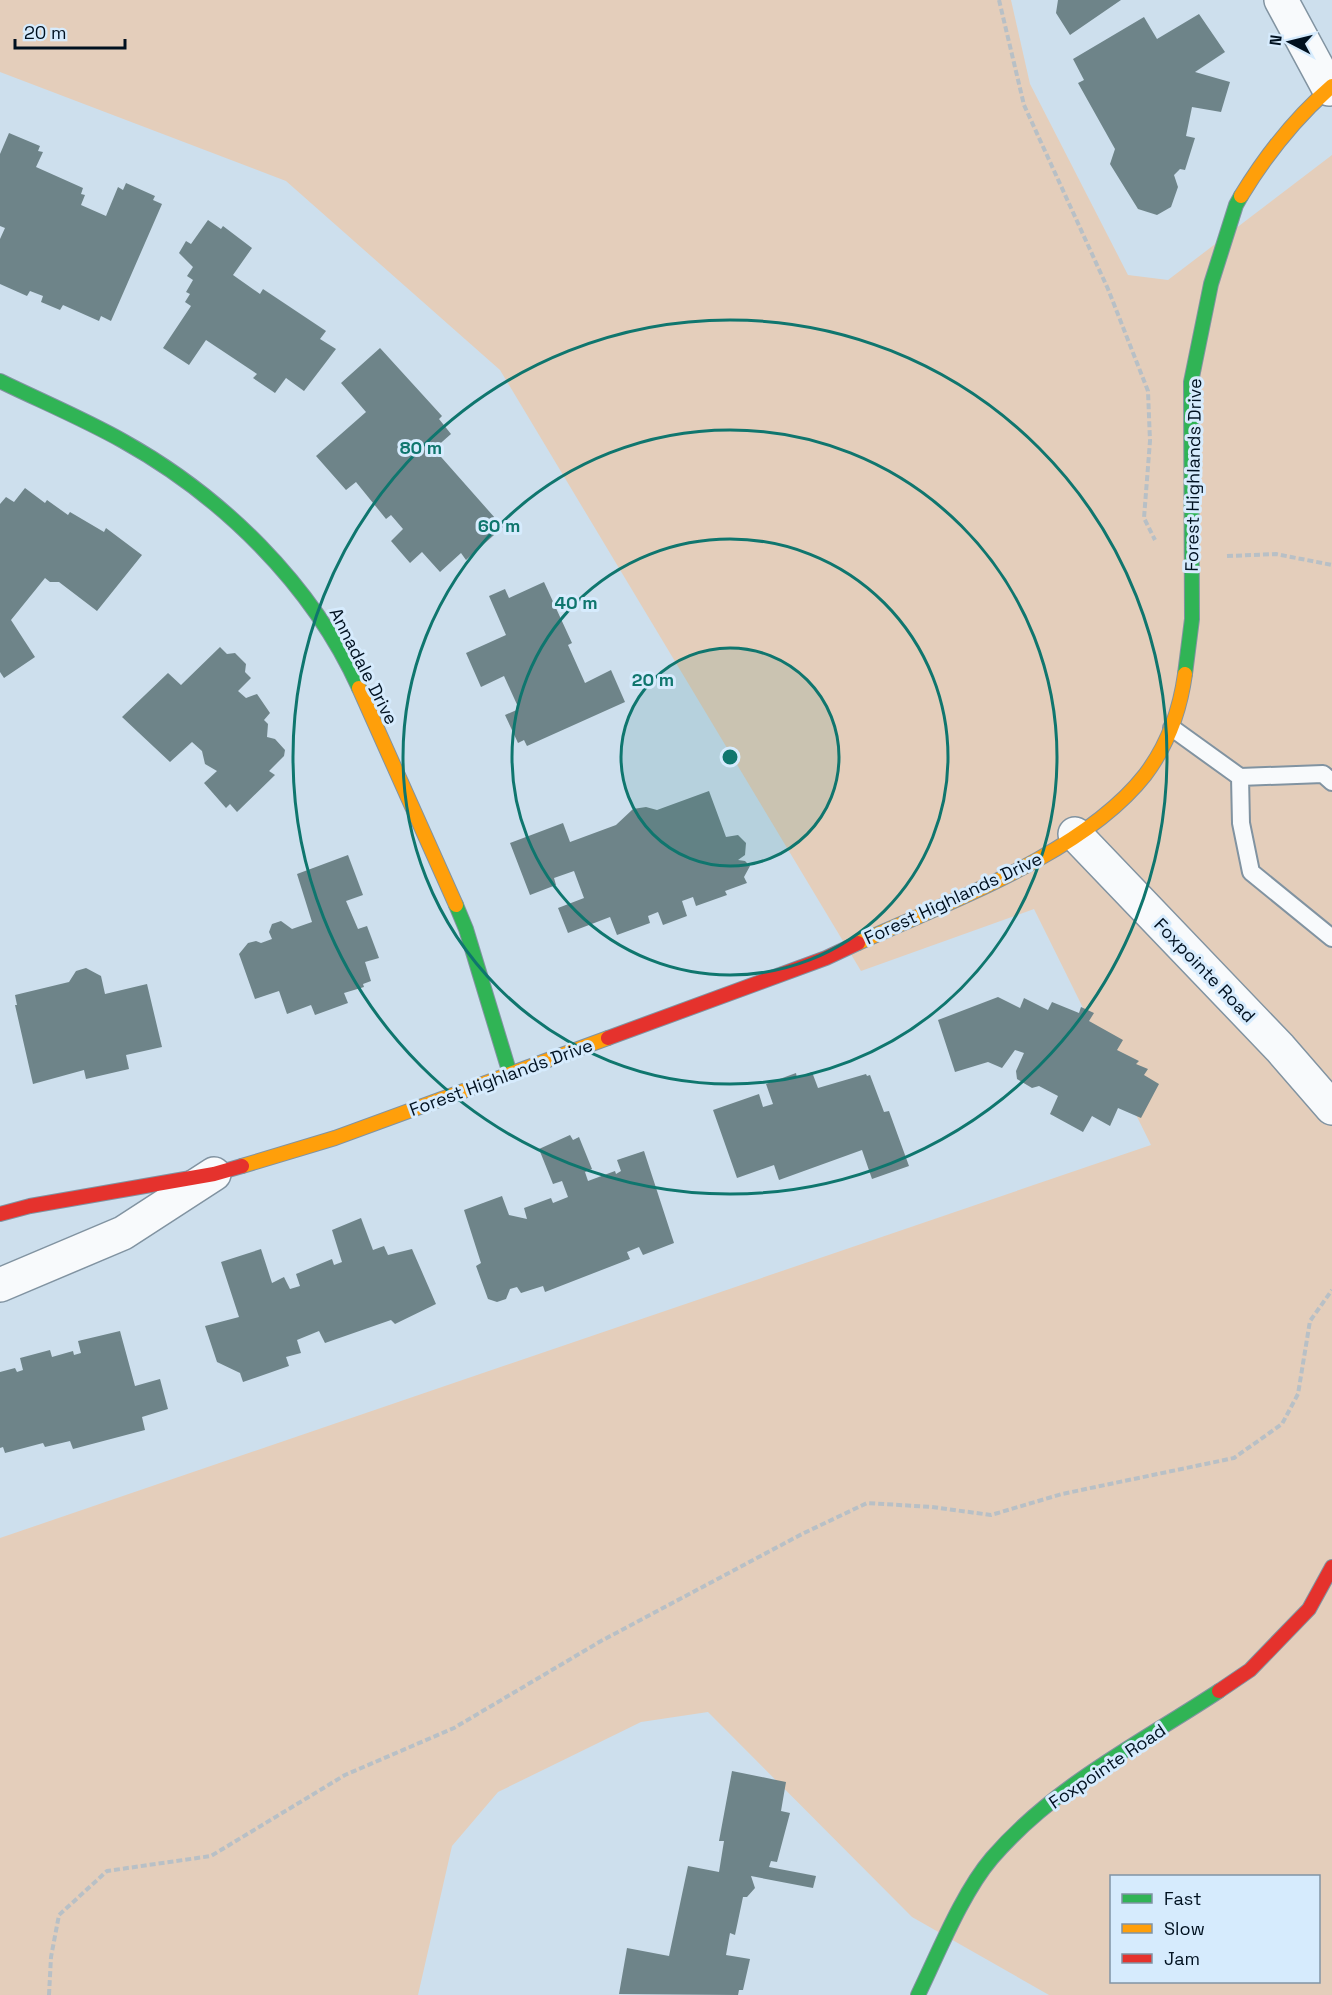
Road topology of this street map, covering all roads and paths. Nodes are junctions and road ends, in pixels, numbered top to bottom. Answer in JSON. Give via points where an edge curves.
{"nodes":[{"id":1,"x":999,"y":0,"type":"edge"},
{"id":2,"x":1281,"y":0,"type":"edge"},
{"id":3,"x":1330,"y":88,"type":"edge"},
{"id":4,"x":0,"y":381,"type":"edge"},
{"id":5,"x":1192,"y":556,"type":"junction"},
{"id":6,"x":1332,"y":565,"type":"edge"},
{"id":7,"x":1172,"y":728,"type":"junction"},
{"id":8,"x":1240,"y":777,"type":"junction"},
{"id":9,"x":1332,"y":782,"type":"edge"},
{"id":10,"x":1075,"y":834,"type":"junction"},
{"id":11,"x":1332,"y":938,"type":"edge"},
{"id":12,"x":510,"y":1074,"type":"junction"},
{"id":13,"x":1332,"y":1108,"type":"edge"},
{"id":14,"x":214,"y":1174,"type":"junction"},
{"id":15,"x":0,"y":1214,"type":"edge"},
{"id":16,"x":0,"y":1285,"type":"edge"},
{"id":17,"x":1332,"y":1290,"type":"edge"},
{"id":18,"x":1332,"y":1567,"type":"edge"},
{"id":19,"x":49,"y":1995,"type":"edge"},
{"id":20,"x":918,"y":1995,"type":"edge"}],
"edges":[{"from":1,"to":5,"type":"path","via":[[1024,105],[1108,289],[1148,391],[1150,441],[1144,518],[1162,553]]},
{"from":2,"to":3,"type":"street"},
{"from":3,"to":5,"type":"street","name":"Forest Highlands Drive","via":[[1310,105],[1260,165],[1236,206],[1211,284],[1191,382]]},
{"from":4,"to":12,"type":"street","name":"Annadale Drive","via":[[124,441],[194,488],[248,532],[314,608],[354,677],[466,928]]},
{"from":5,"to":6,"type":"path","via":[[1276,554]]},
{"from":5,"to":7,"type":"street","name":"Forest Highlands Drive","via":[[1192,620],[1182,694]]},
{"from":7,"to":8,"type":"lane"},
{"from":7,"to":10,"type":"street","name":"Forest Highlands Drive","via":[[1145,775],[1108,813]]},
{"from":8,"to":9,"type":"lane","via":[[1323,774]]},
{"from":8,"to":11,"type":"lane","via":[[1241,823],[1251,872]]},
{"from":10,"to":12,"type":"street","name":"Forest Highlands Drive","via":[[1034,863],[826,958]]},
{"from":10,"to":13,"type":"street","name":"Foxpointe Road","via":[[1280,1048]]},
{"from":12,"to":14,"type":"street","name":"Forest Highlands Drive","via":[[335,1138]]},
{"from":14,"to":15,"type":"street","name":"Forest Highlands Drive"},
{"from":14,"to":16,"type":"street","name":"Forest Highlands Drive","via":[[123,1233]]},
{"from":17,"to":19,"type":"path","via":[[1310,1321],[1298,1394],[1282,1424],[1234,1458],[1062,1494],[991,1515],[867,1503],[601,1641],[454,1728],[345,1775],[211,1856],[107,1871],[59,1915]]},
{"from":18,"to":20,"type":"street","name":"Foxpointe Road","via":[[1309,1609],[1250,1670],[1084,1776],[1029,1820],[990,1860],[962,1906]]}]}
